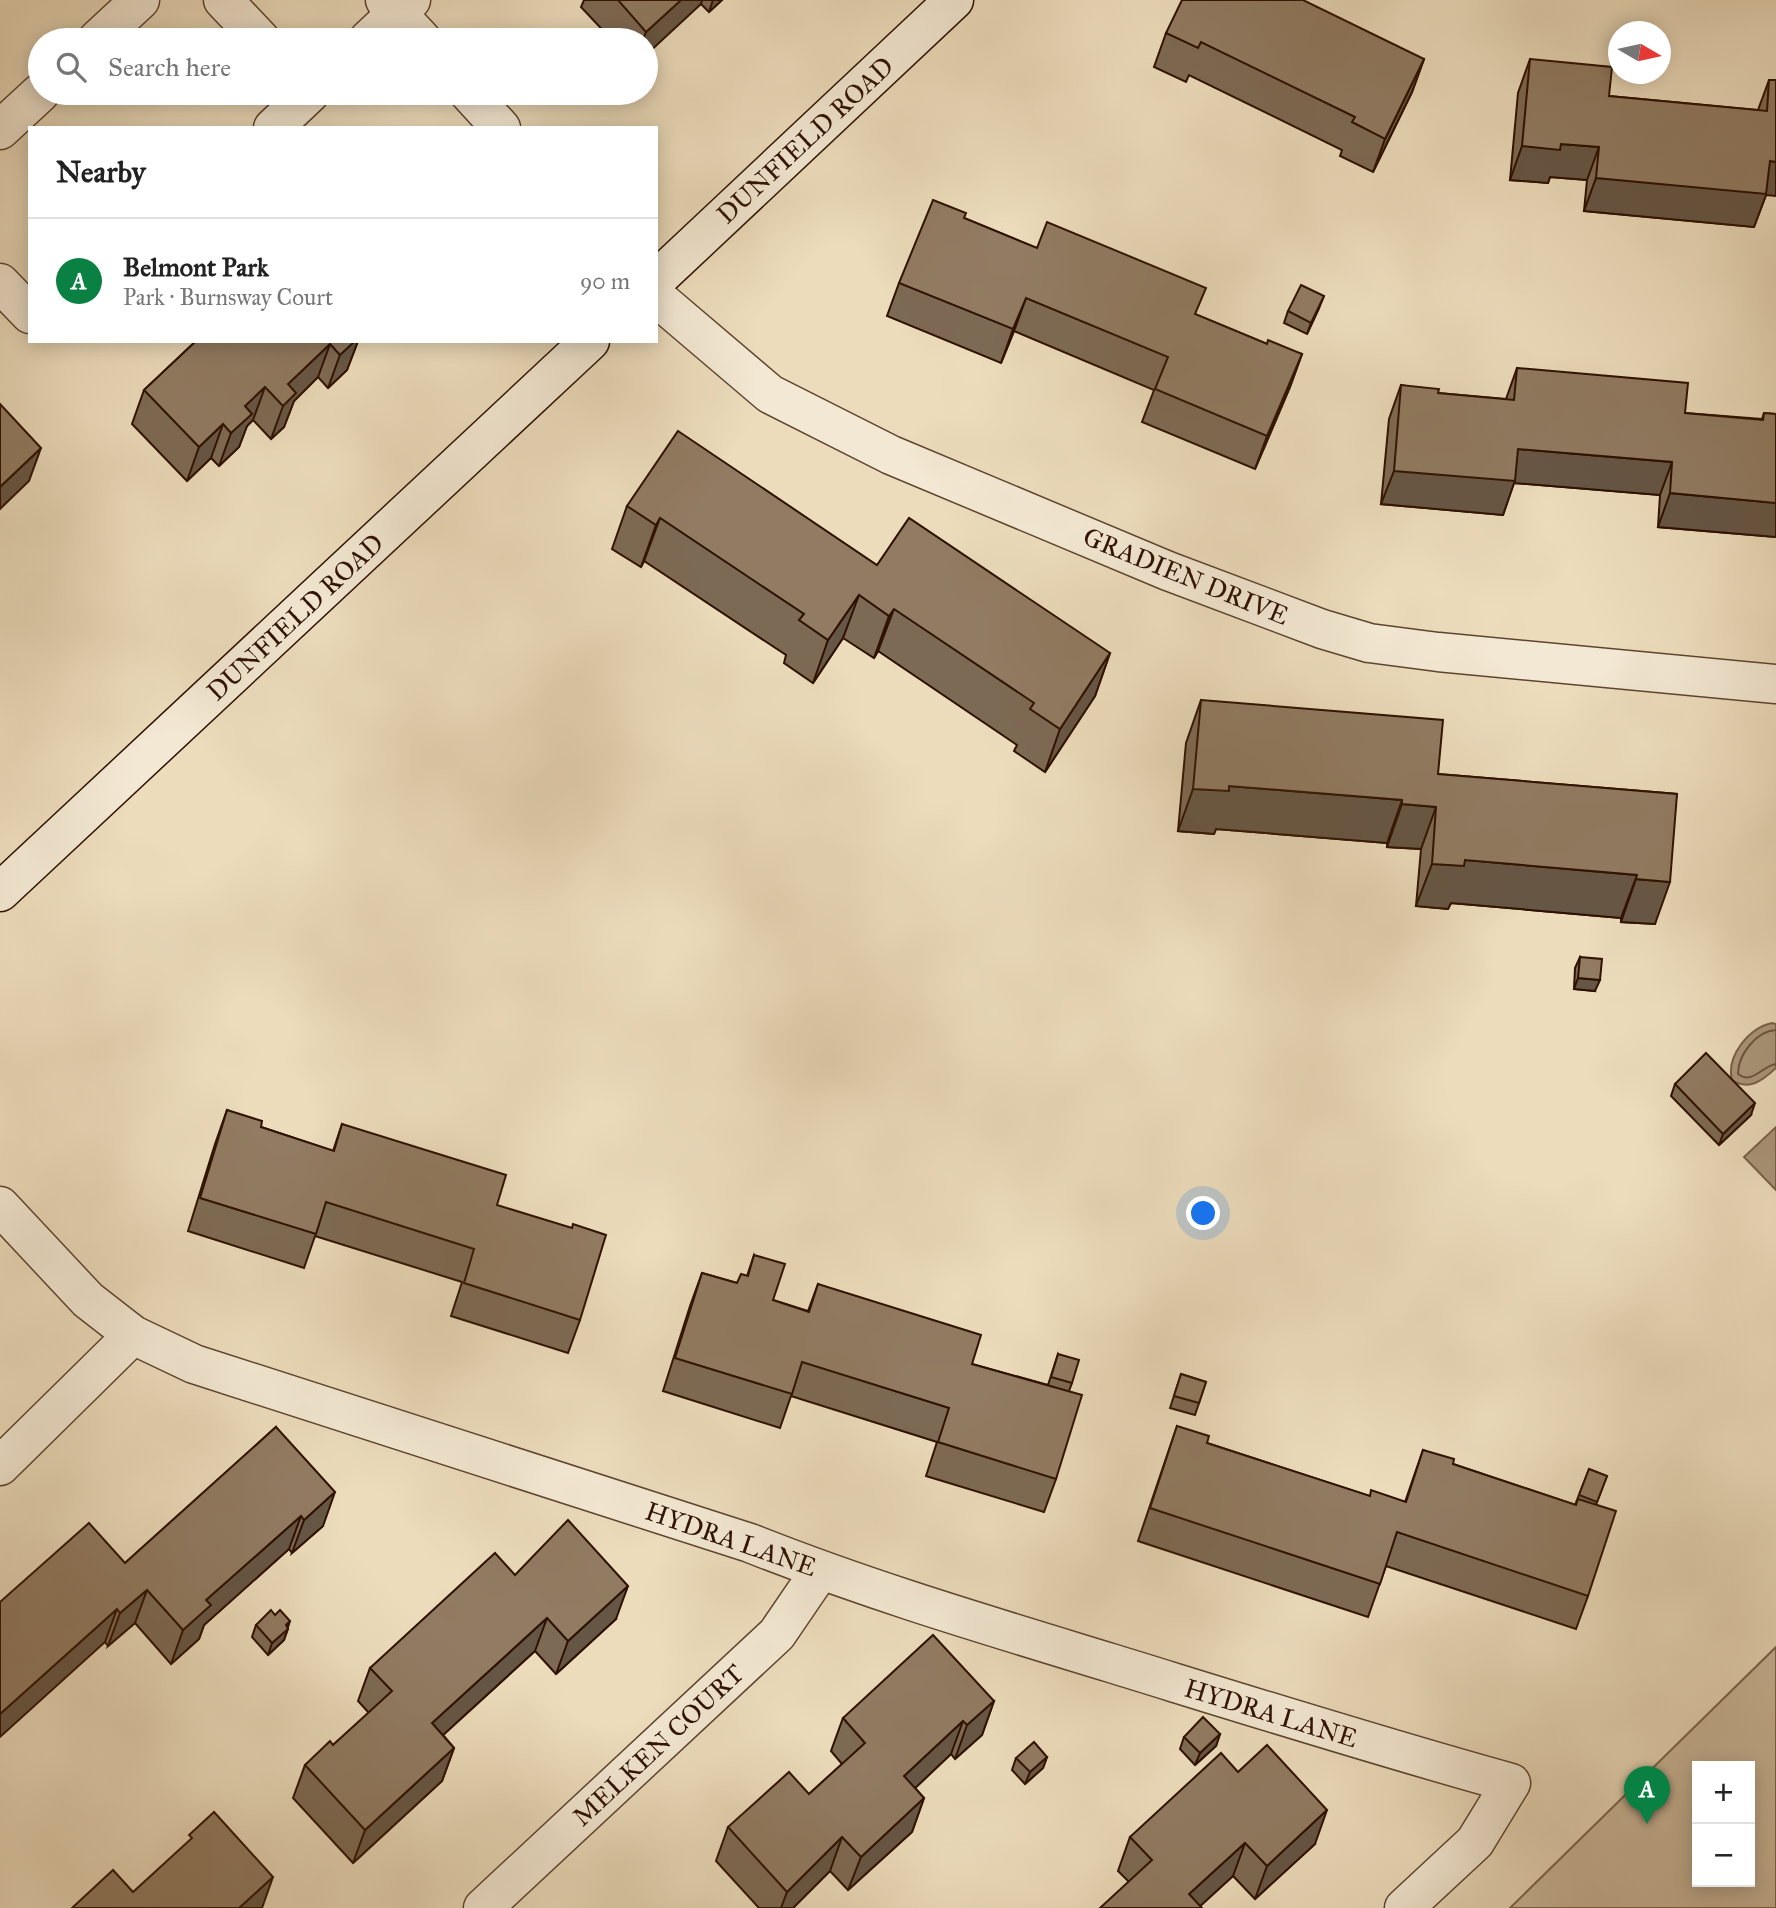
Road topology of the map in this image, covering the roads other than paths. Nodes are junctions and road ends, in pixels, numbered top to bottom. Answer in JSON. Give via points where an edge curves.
{"nodes":[{"id":1,"x":140,"y":0,"type":"edge"},
{"id":2,"x":223,"y":0,"type":"edge"},
{"id":3,"x":954,"y":0,"type":"edge"},
{"id":4,"x":404,"y":13,"type":"edge"},
{"id":5,"x":110,"y":28,"type":"edge"},
{"id":6,"x":250,"y":28,"type":"edge"},
{"id":7,"x":384,"y":28,"type":"edge"},
{"id":8,"x":28,"y":104,"type":"edge"},
{"id":9,"x":297,"y":105,"type":"edge"},
{"id":10,"x":480,"y":105,"type":"edge"},
{"id":11,"x":275,"y":126,"type":"edge"},
{"id":12,"x":499,"y":126,"type":"edge"},
{"id":13,"x":0,"y":130,"type":"edge"},
{"id":14,"x":658,"y":278,"type":"edge"},
{"id":15,"x":0,"y":283,"type":"edge"},
{"id":16,"x":658,"y":299,"type":"edge"},
{"id":17,"x":28,"y":312,"type":"edge"},
{"id":18,"x":588,"y":343,"type":"edge"},
{"id":19,"x":1776,"y":684,"type":"edge"},
{"id":20,"x":0,"y":892,"type":"edge"},
{"id":21,"x":0,"y":1206,"type":"edge"},
{"id":22,"x":133,"y":1335,"type":"junction"},
{"id":23,"x":0,"y":1466,"type":"edge"},
{"id":24,"x":820,"y":1571,"type":"junction"},
{"id":25,"x":483,"y":1908,"type":"edge"},
{"id":26,"x":1404,"y":1908,"type":"edge"}],
"edges":[{"from":1,"to":5,"type":"street"},
{"from":2,"to":6,"type":"street"},
{"from":3,"to":14,"type":"street","name":"DUNFIELD ROAD"},
{"from":4,"to":7,"type":"street"},
{"from":8,"to":13,"type":"street"},
{"from":9,"to":11,"type":"street"},
{"from":10,"to":12,"type":"street"},
{"from":15,"to":17,"type":"street"},
{"from":16,"to":19,"type":"street","name":"GRADIEN DRIVE","via":[[770,394],[891,455],[1168,571],[1322,629],[1369,643],[1438,652]]},
{"from":18,"to":20,"type":"street","name":"DUNFIELD ROAD"},
{"from":21,"to":22,"type":"street","name":"HYDRA LANE","via":[[88,1300]]},
{"from":22,"to":23,"type":"street"},
{"from":22,"to":24,"type":"street","name":"HYDRA LANE","via":[[194,1364],[750,1543]]},
{"from":24,"to":25,"type":"street","name":"MELKEN COURT","via":[[777,1634]]},
{"from":24,"to":26,"type":"street","name":"HYDRA LANE","via":[[1511,1783],[1475,1842]]}]}
